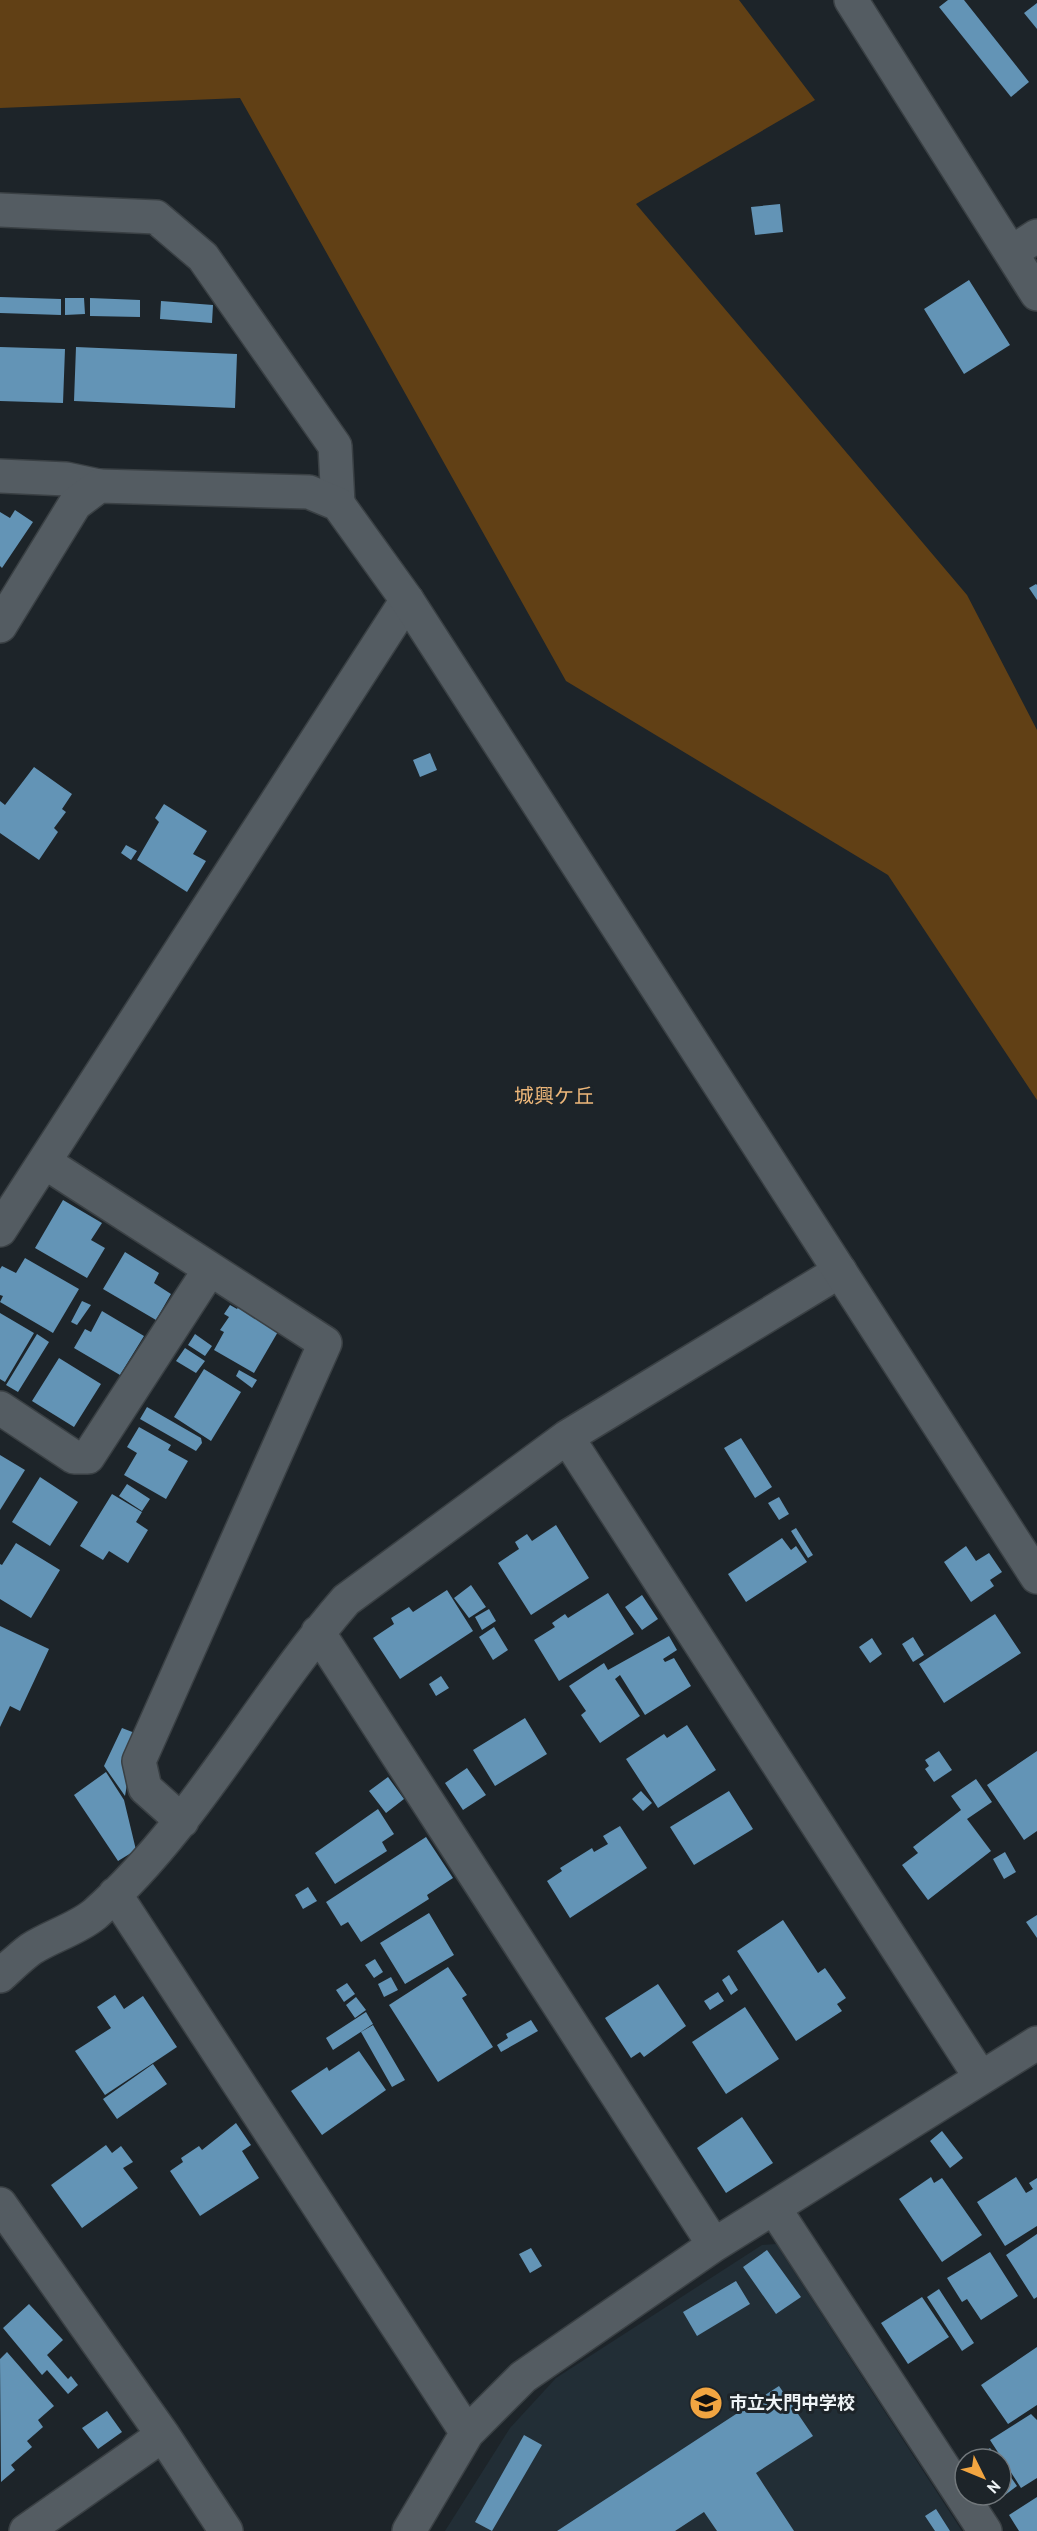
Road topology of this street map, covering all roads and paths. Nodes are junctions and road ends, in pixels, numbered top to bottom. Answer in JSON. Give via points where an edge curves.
{"nodes":[{"id":1,"x":851,"y":0,"type":"edge"},
{"id":2,"x":0,"y":210,"type":"edge"},
{"id":3,"x":1024,"y":244,"type":"edge"},
{"id":4,"x":1037,"y":294,"type":"edge"},
{"id":5,"x":0,"y":476,"type":"edge"},
{"id":6,"x":99,"y":486,"type":"junction"},
{"id":7,"x":338,"y":504,"type":"junction"},
{"id":8,"x":407,"y":600,"type":"junction"},
{"id":9,"x":0,"y":626,"type":"edge"},
{"id":10,"x":46,"y":1163,"type":"junction"},
{"id":11,"x":0,"y":1230,"type":"edge"},
{"id":12,"x":210,"y":1269,"type":"junction"},
{"id":13,"x":840,"y":1271,"type":"junction"},
{"id":14,"x":0,"y":1408,"type":"edge"},
{"id":15,"x":567,"y":1437,"type":"junction"},
{"id":16,"x":1037,"y":1577,"type":"edge"},
{"id":17,"x":318,"y":1632,"type":"junction"},
{"id":18,"x":182,"y":1821,"type":"junction"},
{"id":19,"x":115,"y":1894,"type":"junction"},
{"id":20,"x":0,"y":1976,"type":"edge"},
{"id":21,"x":1037,"y":2043,"type":"edge"},
{"id":22,"x":981,"y":2078,"type":"junction"},
{"id":23,"x":0,"y":2204,"type":"edge"},
{"id":24,"x":774,"y":2208,"type":"junction"},
{"id":25,"x":714,"y":2245,"type":"junction"},
{"id":26,"x":467,"y":2433,"type":"junction"},
{"id":27,"x":163,"y":2435,"type":"junction"},
{"id":28,"x":26,"y":2531,"type":"edge"},
{"id":29,"x":226,"y":2531,"type":"edge"},
{"id":30,"x":409,"y":2531,"type":"edge"},
{"id":31,"x":985,"y":2531,"type":"edge"}],
"edges":[{"from":1,"to":3,"type":"street"},
{"from":2,"to":7,"type":"street","via":[[156,217],[203,257],[335,446]]},
{"from":3,"to":4,"type":"street"},
{"from":5,"to":6,"type":"street","via":[[66,479]]},
{"from":6,"to":7,"type":"street","via":[[309,492]]},
{"from":6,"to":9,"type":"street","via":[[75,504]]},
{"from":7,"to":8,"type":"street"},
{"from":8,"to":10,"type":"street"},
{"from":8,"to":13,"type":"street"},
{"from":10,"to":11,"type":"street"},
{"from":10,"to":12,"type":"street"},
{"from":12,"to":14,"type":"street","via":[[88,1457],[74,1457]]},
{"from":12,"to":18,"type":"street","via":[[325,1343],[139,1761],[145,1788]]},
{"from":13,"to":15,"type":"street"},
{"from":13,"to":16,"type":"street"},
{"from":15,"to":17,"type":"street","via":[[346,1600]]},
{"from":15,"to":22,"type":"street"},
{"from":17,"to":18,"type":"street"},
{"from":17,"to":25,"type":"street"},
{"from":18,"to":19,"type":"street"},
{"from":19,"to":20,"type":"street","via":[[93,1915],[32,1949]]},
{"from":19,"to":26,"type":"street"},
{"from":21,"to":22,"type":"street"},
{"from":22,"to":24,"type":"street"},
{"from":23,"to":27,"type":"street"},
{"from":24,"to":25,"type":"street"},
{"from":24,"to":31,"type":"street"},
{"from":25,"to":26,"type":"street","via":[[523,2377]]},
{"from":26,"to":30,"type":"street"},
{"from":27,"to":28,"type":"street"},
{"from":27,"to":29,"type":"street"}]}
